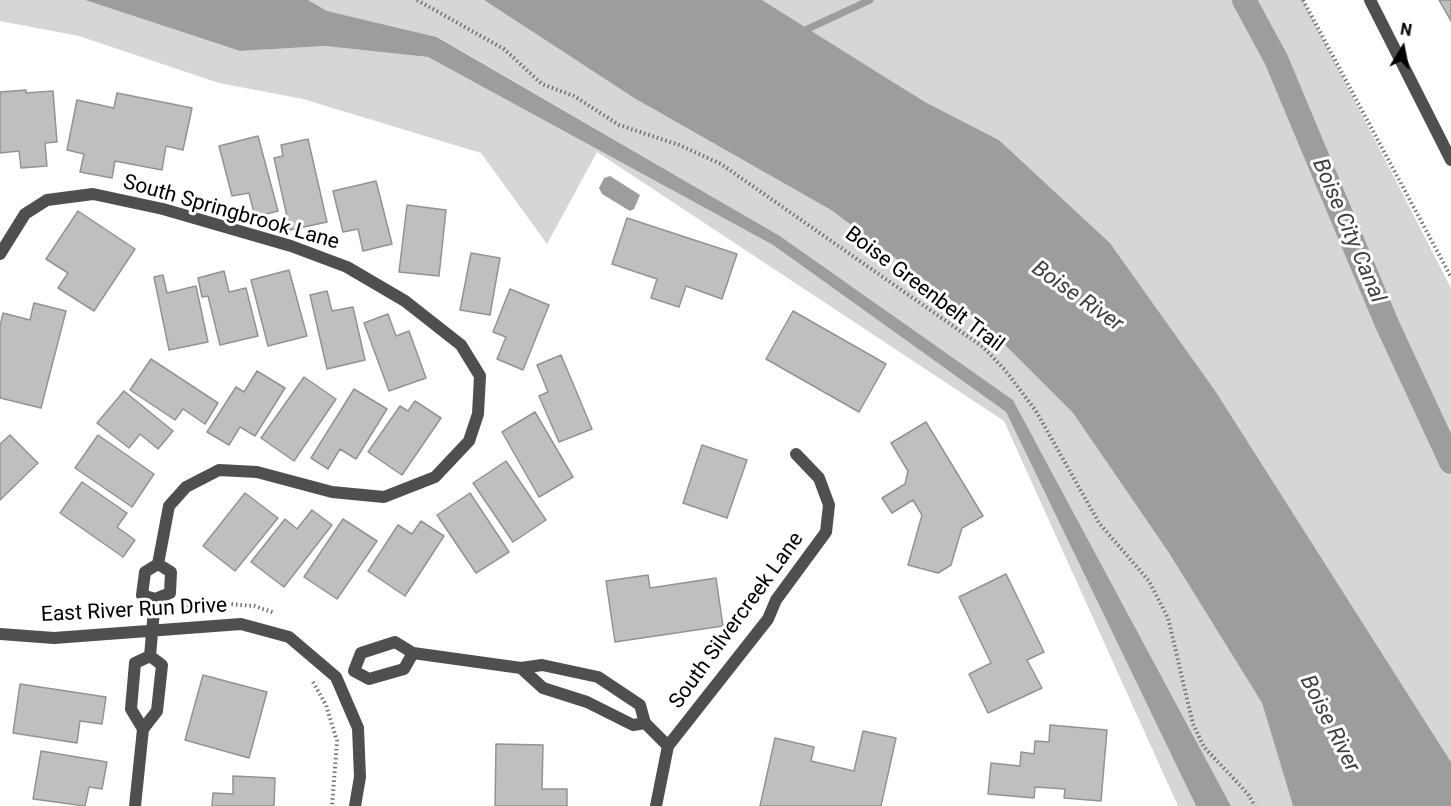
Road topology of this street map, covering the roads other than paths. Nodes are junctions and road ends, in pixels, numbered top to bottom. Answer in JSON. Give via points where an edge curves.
{"nodes":[{"id":1,"x":1370,"y":0,"type":"edge"},
{"id":2,"x":1451,"y":160,"type":"edge"},
{"id":3,"x":0,"y":254,"type":"edge"},
{"id":4,"x":796,"y":454,"type":"dead end"},
{"id":5,"x":158,"y":564,"type":"junction"},
{"id":6,"x":154,"y":604,"type":"junction"},
{"id":7,"x":152,"y":631,"type":"junction"},
{"id":8,"x":0,"y":634,"type":"edge"},
{"id":9,"x":413,"y":653,"type":"junction"},
{"id":10,"x":150,"y":656,"type":"junction"},
{"id":11,"x":521,"y":668,"type":"junction"},
{"id":12,"x":354,"y":671,"type":"junction"},
{"id":13,"x":336,"y":677,"type":"junction"},
{"id":14,"x":645,"y":723,"type":"junction"},
{"id":15,"x":143,"y":729,"type":"junction"},
{"id":16,"x":669,"y":746,"type":"junction"},
{"id":17,"x":135,"y":806,"type":"edge"},
{"id":18,"x":355,"y":806,"type":"edge"},
{"id":19,"x":656,"y":806,"type":"edge"}],
"edges":[{"from":1,"to":2,"type":"street"},
{"from":3,"to":5,"type":"street","name":"South Springbrook Lane","via":[[25,214],[47,200],[93,194],[163,209],[291,246],[347,267],[405,301],[461,345],[480,376],[478,414],[469,441],[435,477],[384,497],[332,492],[257,472],[219,470],[186,487],[169,506]]},
{"from":4,"to":16,"type":"street","name":"South Silvercreek Lane","via":[[819,478],[829,505],[826,532],[776,600],[768,619]]},
{"from":5,"to":6,"type":"street","name":"South Springbrook Lane","via":[[145,572],[142,595]]},
{"from":5,"to":6,"type":"street","via":[[171,572],[170,593]]},
{"from":6,"to":7,"type":"street"},
{"from":7,"to":8,"type":"street","name":"East River Run Drive","via":[[54,638]]},
{"from":7,"to":10,"type":"street"},
{"from":7,"to":13,"type":"street","name":"East River Run Drive","via":[[241,624],[289,638]]},
{"from":9,"to":11,"type":"street","name":"South Silvercreek Lane"},
{"from":9,"to":12,"type":"street","via":[[404,669],[369,680]]},
{"from":9,"to":12,"type":"street","name":"South Silvercreek Lane","via":[[396,642],[361,653]]},
{"from":10,"to":15,"type":"street","via":[[162,666],[158,711]]},
{"from":10,"to":15,"type":"street","via":[[135,663],[131,709]]},
{"from":11,"to":14,"type":"street","name":"South Silvercreek Lane","via":[[543,688],[587,702],[633,724]]},
{"from":11,"to":14,"type":"street","name":"South Silvercreek Lane","via":[[542,665],[598,677],[640,705]]},
{"from":12,"to":13,"type":"street"},
{"from":13,"to":18,"type":"street","name":"East River Run Drive","via":[[358,728],[360,777]]},
{"from":14,"to":16,"type":"street","name":"South Silvercreek Lane"},
{"from":15,"to":17,"type":"street"},
{"from":16,"to":19,"type":"street","name":"South Silvercreek Lane"}]}
